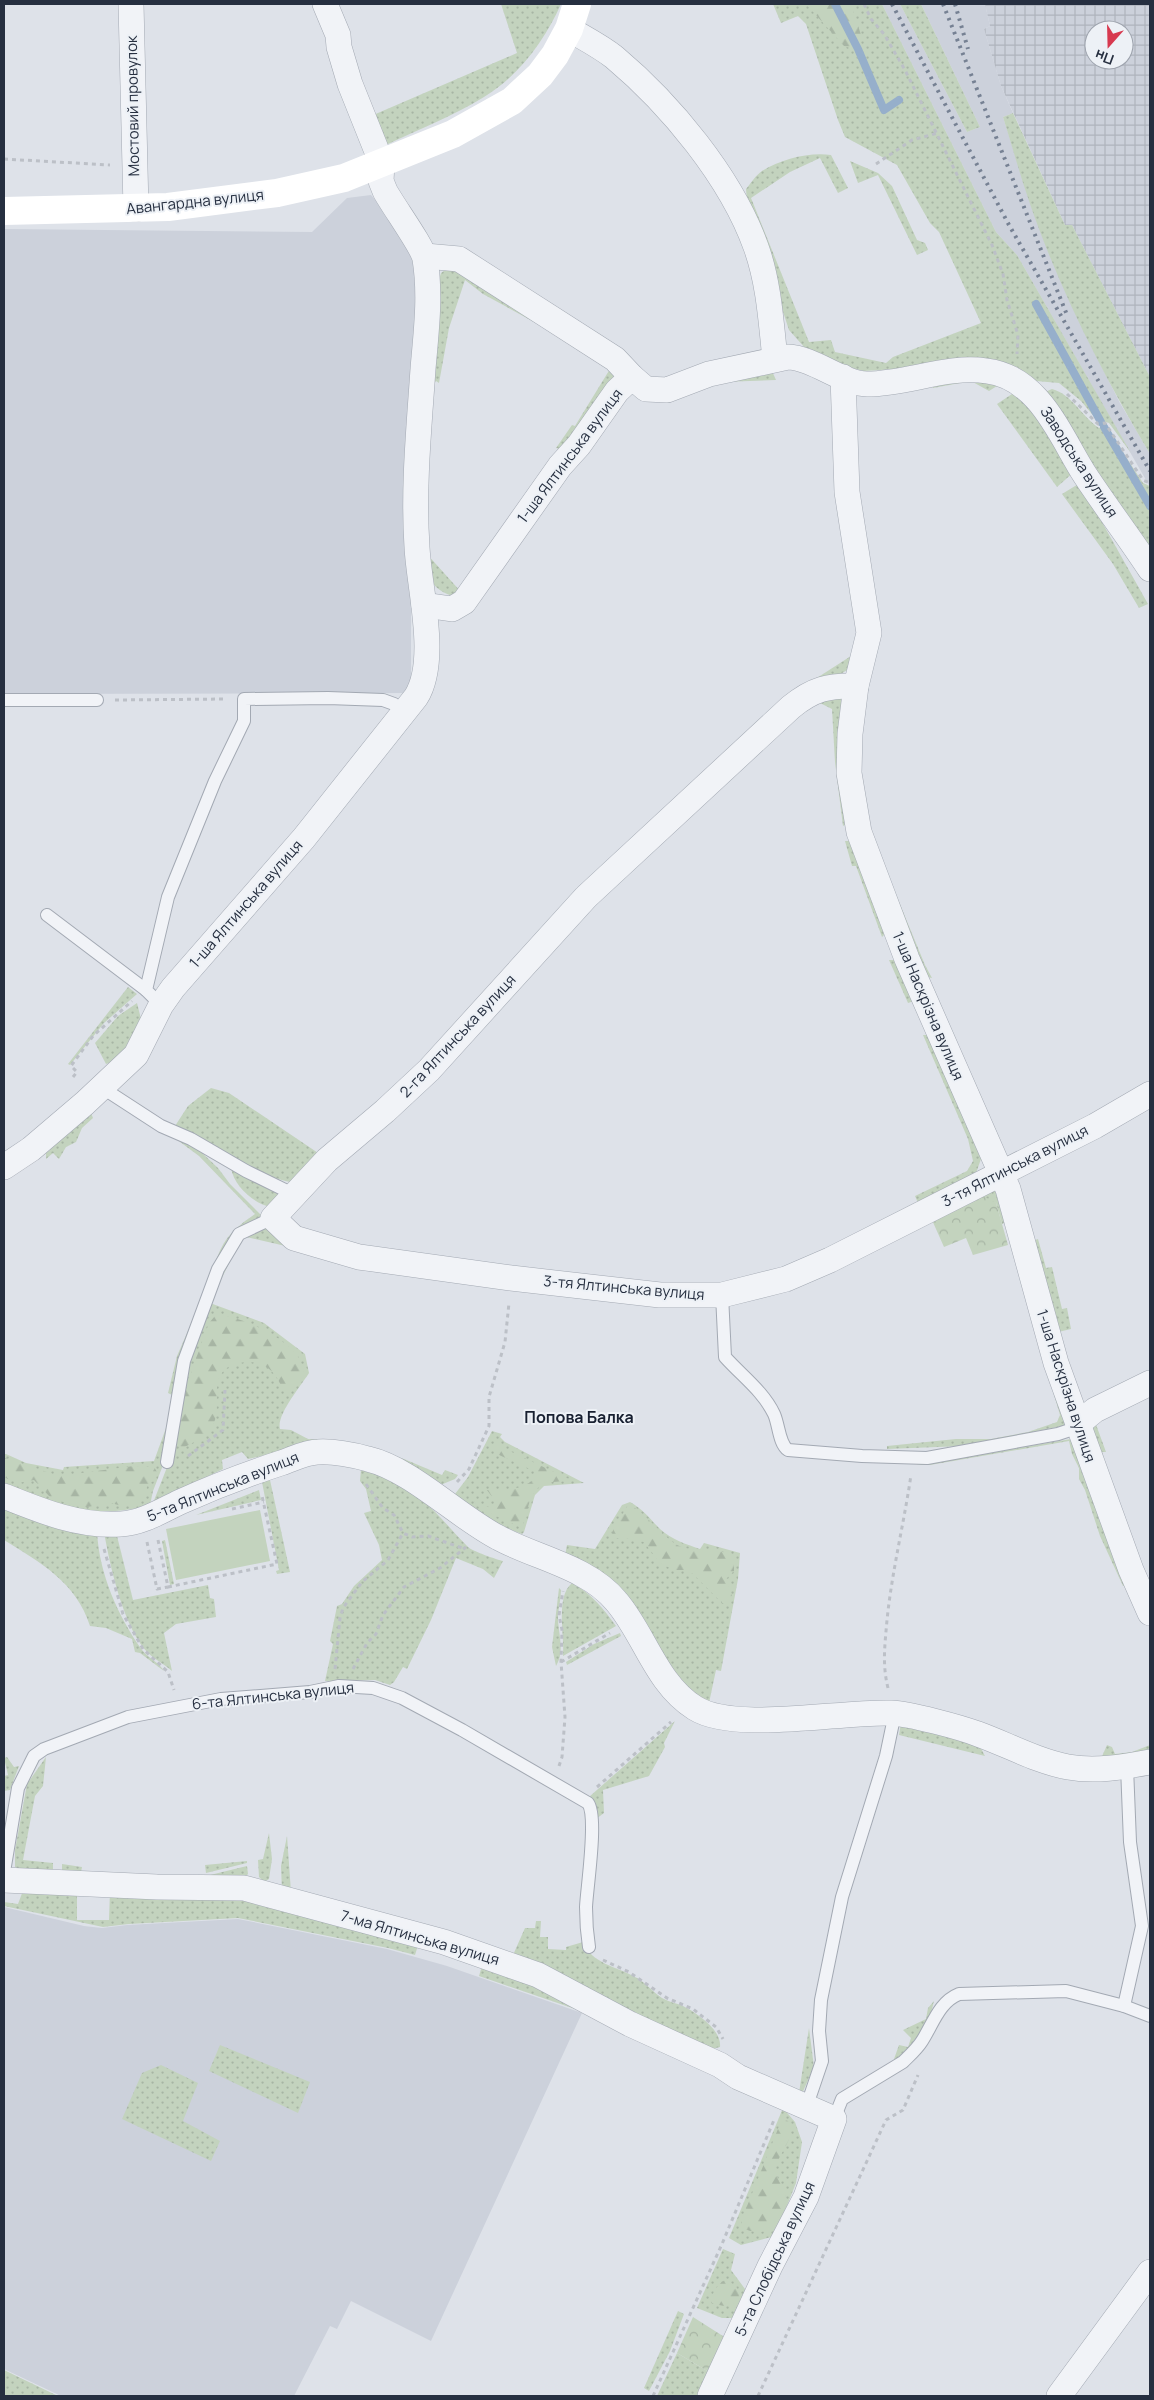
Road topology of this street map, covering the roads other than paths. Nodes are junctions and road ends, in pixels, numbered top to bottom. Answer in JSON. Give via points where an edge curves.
{"nodes":[{"id":1,"x":131,"y":4,"type":"edge"},
{"id":2,"x":325,"y":4,"type":"edge"},
{"id":3,"x":573,"y":16,"type":"edge"},
{"id":4,"x":382,"y":164,"type":"junction"},
{"id":5,"x":136,"y":209,"type":"junction"},
{"id":6,"x":4,"y":211,"type":"edge"},
{"id":7,"x":425,"y":256,"type":"junction"},
{"id":8,"x":776,"y":359,"type":"junction"},
{"id":9,"x":632,"y":377,"type":"junction"},
{"id":10,"x":843,"y":377,"type":"junction"},
{"id":11,"x":1150,"y":569,"type":"edge"},
{"id":12,"x":424,"y":605,"type":"junction"},
{"id":13,"x":856,"y":686,"type":"junction"},
{"id":14,"x":4,"y":700,"type":"edge"},
{"id":15,"x":97,"y":700,"type":"road end"},
{"id":16,"x":402,"y":712,"type":"junction"},
{"id":17,"x":47,"y":915,"type":"dead end"},
{"id":18,"x":154,"y":997,"type":"junction"},
{"id":19,"x":101,"y":1087,"type":"junction"},
{"id":20,"x":1150,"y":1094,"type":"edge"},
{"id":21,"x":4,"y":1167,"type":"edge"},
{"id":22,"x":1001,"y":1172,"type":"junction"},
{"id":23,"x":294,"y":1194,"type":"junction"},
{"id":24,"x":273,"y":1218,"type":"junction"},
{"id":25,"x":722,"y":1295,"type":"junction"},
{"id":26,"x":1150,"y":1383,"type":"edge"},
{"id":27,"x":1078,"y":1423,"type":"junction"},
{"id":28,"x":167,"y":1462,"type":"dead end"},
{"id":29,"x":4,"y":1496,"type":"edge"},
{"id":30,"x":1150,"y":1612,"type":"edge"},
{"id":31,"x":892,"y":1704,"type":"junction"},
{"id":32,"x":1139,"y":1764,"type":"edge"},
{"id":33,"x":4,"y":1872,"type":"edge"},
{"id":34,"x":4,"y":1880,"type":"edge"},
{"id":35,"x":590,"y":1946,"type":"road end"},
{"id":36,"x":1124,"y":2006,"type":"junction"},
{"id":37,"x":1150,"y":2016,"type":"edge"},
{"id":38,"x":806,"y":2108,"type":"junction"},
{"id":39,"x":834,"y":2119,"type":"junction"},
{"id":40,"x":1150,"y":2272,"type":"edge"},
{"id":41,"x":710,"y":2396,"type":"edge"},
{"id":42,"x":1059,"y":2396,"type":"edge"}],
"edges":[{"from":1,"to":5,"type":"street","name":"Мостовий провулок"},
{"from":2,"to":4,"type":"street","name":"1-ша Ялтинська вулиця","via":[[338,35],[350,84]]},
{"from":3,"to":4,"type":"street","name":"Авангардна вулиця","via":[[555,54],[540,75],[512,101],[453,134]]},
{"from":3,"to":8,"type":"street","via":[[650,92],[694,142],[726,186],[745,219],[756,249],[768,300]]},
{"from":4,"to":5,"type":"street","name":"Авангардна вулиця","via":[[322,184],[277,193],[168,208]]},
{"from":4,"to":7,"type":"street","name":"1-ша Ялтинська вулиця","via":[[381,181],[385,191]]},
{"from":5,"to":6,"type":"street","name":"Авангардна вулиця"},
{"from":7,"to":9,"type":"street","via":[[460,259],[615,359]]},
{"from":7,"to":12,"type":"street","name":"1-ша Ялтинська вулиця","via":[[428,302],[417,490],[417,548]]},
{"from":8,"to":9,"type":"street","name":"1-ша Ялтинська вулиця","via":[[709,374],[667,390],[646,389]]},
{"from":8,"to":10,"type":"street","name":"Заводська вулиця","via":[[794,358]]},
{"from":9,"to":12,"type":"street","name":"1-ша Ялтинська вулиця","via":[[617,391],[560,466],[464,602],[452,609]]},
{"from":10,"to":11,"type":"street","name":"Заводська вулиця","via":[[866,384],[966,370],[986,370],[1009,377],[1034,395]]},
{"from":10,"to":13,"type":"street","name":"1-ша Наскрізна вулиця","via":[[847,492],[869,622],[868,644]]},
{"from":12,"to":16,"type":"street","name":"1-ша Ялтинська вулиця","via":[[423,682],[416,697]]},
{"from":13,"to":22,"type":"street","name":"1-ша Наскрізна вулиця","via":[[850,724],[849,773],[859,832],[907,959]]},
{"from":13,"to":23,"type":"street","name":"2-га Ялтинська вулиця","via":[[826,687],[791,707],[586,897],[430,1070],[327,1160]]},
{"from":14,"to":15,"type":"lane"},
{"from":16,"to":18,"type":"street","name":"1-ша Ялтинська вулиця","via":[[304,838],[173,988]]},
{"from":16,"to":18,"type":"lane","via":[[383,700],[244,699],[244,721],[215,781],[168,897]]},
{"from":17,"to":18,"type":"lane"},
{"from":18,"to":19,"type":"street","name":"1-ша Ялтинська вулиця","via":[[140,1051]]},
{"from":19,"to":21,"type":"street","name":"1-ша Ялтинська вулиця","via":[[31,1149]]},
{"from":19,"to":23,"type":"lane","via":[[161,1126]]},
{"from":20,"to":22,"type":"street","name":"3-тя Ялтинська вулиця","via":[[1095,1126]]},
{"from":22,"to":25,"type":"street","name":"3-тя Ялтинська вулиця","via":[[830,1260],[786,1279]]},
{"from":22,"to":27,"type":"street","name":"1-ша Наскрізна вулиця","via":[[1052,1352]]},
{"from":23,"to":24,"type":"street","name":"2-га Ялтинська вулиця"},
{"from":24,"to":25,"type":"street","name":"3-тя Ялтинська вулиця","via":[[289,1235],[333,1250],[383,1261],[660,1295]]},
{"from":24,"to":28,"type":"lane","name":"2-га Ялтинська вулиця","via":[[239,1234],[218,1269],[184,1361]]},
{"from":25,"to":27,"type":"lane","via":[[725,1357],[749,1380],[774,1414],[785,1448],[804,1453],[913,1458],[1058,1434]]},
{"from":26,"to":27,"type":"street","via":[[1095,1410]]},
{"from":27,"to":30,"type":"street","name":"1-ша Наскрізна вулиця","via":[[1131,1570]]},
{"from":29,"to":31,"type":"street","name":"5-та Ялтинська вулиця","via":[[55,1515],[102,1524],[129,1523],[150,1527],[204,1491],[318,1452],[369,1459],[415,1482],[481,1528],[570,1569],[616,1600],[649,1656],[672,1686],[687,1702],[702,1711],[730,1718],[779,1719]]},
{"from":31,"to":32,"type":"street","name":"5-та Ялтинська вулиця","via":[[1066,1767],[1096,1769]]},
{"from":31,"to":38,"type":"lane","via":[[886,1756],[842,1896],[821,2000],[822,2060]]},
{"from":32,"to":36,"type":"lane","via":[[1130,1842],[1142,1926]]},
{"from":33,"to":35,"type":"lane","name":"6-та Ялтинська вулиця","via":[[16,1796],[34,1756],[44,1749],[117,1721],[177,1706],[334,1687],[373,1688],[402,1698],[462,1730],[588,1803],[592,1810],[586,1911]]},
{"from":34,"to":38,"type":"street","name":"7-ма Ялтинська вулиця","via":[[252,1890],[444,1942],[556,1984],[630,2024],[720,2065],[738,2078]]},
{"from":36,"to":37,"type":"lane"},
{"from":36,"to":39,"type":"lane","via":[[1066,1991],[959,1994],[945,2001],[922,2042],[903,2062],[842,2099]]},
{"from":38,"to":39,"type":"street","name":"7-ма Ялтинська вулиця"},
{"from":39,"to":41,"type":"street","name":"5-та Слобідська вулиця","via":[[806,2197]]},
{"from":40,"to":42,"type":"street"}]}
